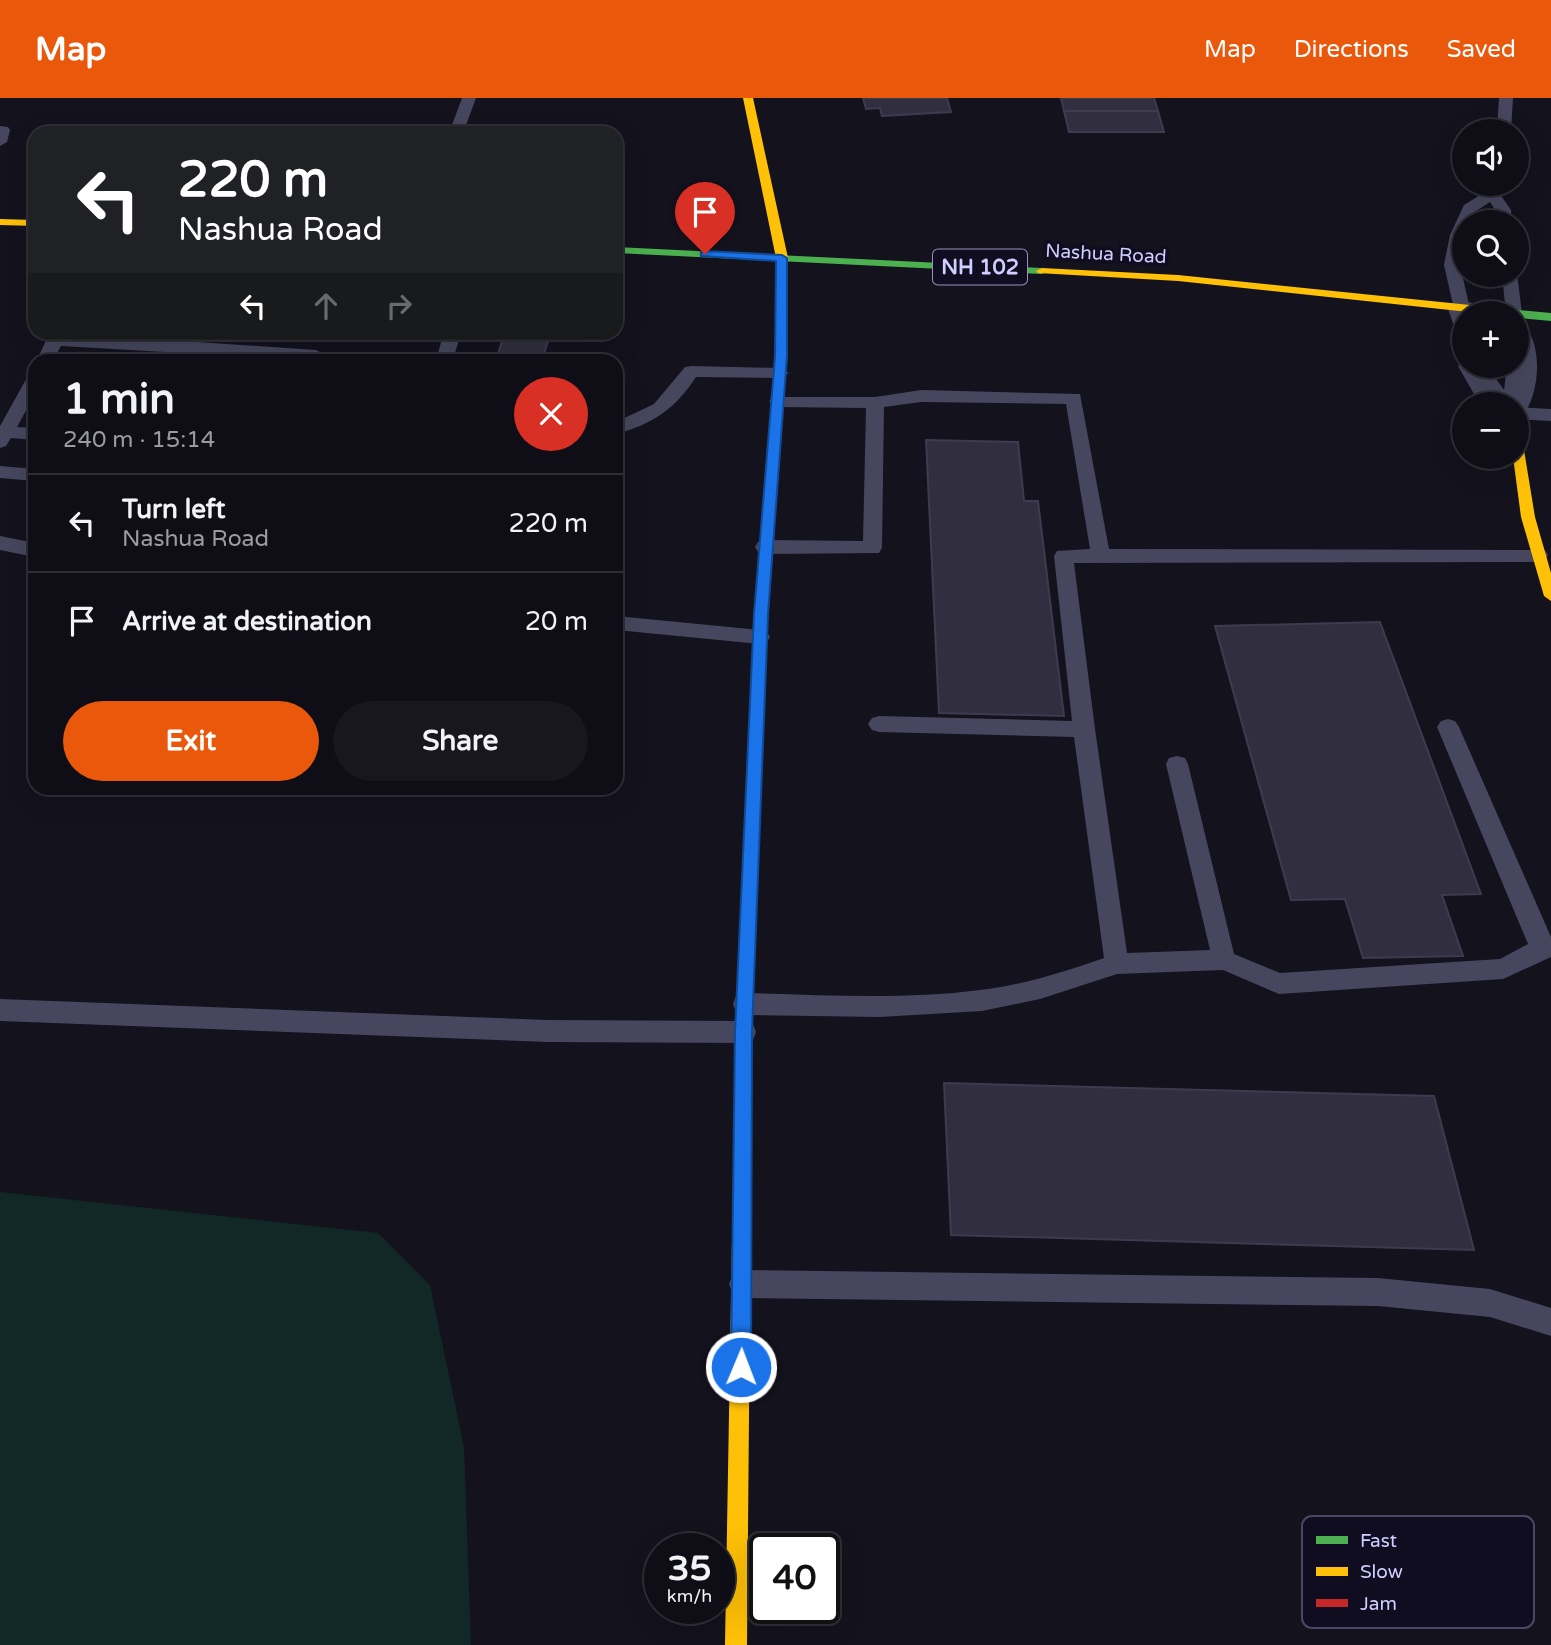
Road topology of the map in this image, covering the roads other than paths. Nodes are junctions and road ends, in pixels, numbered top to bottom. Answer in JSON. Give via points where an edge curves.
{"nodes":[{"id":1,"x":469,"y":98,"type":"edge"},
{"id":2,"x":748,"y":98,"type":"edge"},
{"id":3,"x":1507,"y":98,"type":"edge"},
{"id":4,"x":1505,"y":119,"type":"edge"},
{"id":5,"x":459,"y":125,"type":"dead end"},
{"id":6,"x":0,"y":132,"type":"edge"},
{"id":7,"x":0,"y":142,"type":"edge"},
{"id":8,"x":1484,"y":196,"type":"edge"},
{"id":9,"x":0,"y":222,"type":"edge"},
{"id":10,"x":28,"y":223,"type":"edge"},
{"id":11,"x":623,"y":250,"type":"edge"},
{"id":12,"x":782,"y":258,"type":"junction"},
{"id":13,"x":1460,"y":301,"type":"edge"},
{"id":14,"x":1452,"y":315,"type":"edge"},
{"id":15,"x":1529,"y":315,"type":"edge"},
{"id":16,"x":1551,"y":317,"type":"edge"},
{"id":17,"x":84,"y":340,"type":"edge"},
{"id":18,"x":173,"y":354,"type":"edge"},
{"id":19,"x":780,"y":373,"type":"junction"},
{"id":20,"x":28,"y":391,"type":"edge"},
{"id":21,"x":778,"y":401,"type":"junction"},
{"id":22,"x":875,"y":403,"type":"junction"},
{"id":23,"x":1529,"y":414,"type":"edge"},
{"id":24,"x":1551,"y":415,"type":"edge"},
{"id":25,"x":623,"y":426,"type":"edge"},
{"id":26,"x":28,"y":435,"type":"edge"},
{"id":27,"x":2,"y":437,"type":"edge"},
{"id":28,"x":1521,"y":469,"type":"edge"},
{"id":29,"x":0,"y":472,"type":"edge"},
{"id":30,"x":28,"y":474,"type":"edge"},
{"id":31,"x":0,"y":543,"type":"edge"},
{"id":32,"x":765,"y":547,"type":"junction"},
{"id":33,"x":28,"y":549,"type":"edge"},
{"id":34,"x":1538,"y":555,"type":"junction"},
{"id":35,"x":1101,"y":556,"type":"junction"},
{"id":36,"x":1551,"y":596,"type":"edge"},
{"id":37,"x":623,"y":624,"type":"edge"},
{"id":38,"x":760,"y":637,"type":"junction"},
{"id":39,"x":879,"y":724,"type":"dead end"},
{"id":40,"x":1448,"y":727,"type":"dead end"},
{"id":41,"x":1084,"y":729,"type":"junction"},
{"id":42,"x":1177,"y":764,"type":"dead end"},
{"id":43,"x":1546,"y":948,"type":"edge"},
{"id":44,"x":1224,"y":960,"type":"junction"},
{"id":45,"x":1117,"y":964,"type":"junction"},
{"id":46,"x":745,"y":1004,"type":"junction"},
{"id":47,"x":0,"y":1010,"type":"edge"},
{"id":48,"x":744,"y":1032,"type":"junction"},
{"id":49,"x":743,"y":1284,"type":"junction"},
{"id":50,"x":1551,"y":1322,"type":"edge"},
{"id":51,"x":736,"y":1645,"type":"edge"}],
"edges":[{"from":1,"to":5,"type":"lane"},
{"from":2,"to":12,"type":"street"},
{"from":3,"to":4,"type":"lane"},
{"from":6,"to":7,"type":"lane","via":[[3,130]]},
{"from":8,"to":13,"type":"lane","via":[[1469,208],[1458,235],[1452,265]]},
{"from":9,"to":10,"type":"street"},
{"from":11,"to":12,"type":"street","name":"Nashua Road","number":"NH 102"},
{"from":12,"to":14,"type":"street","name":"Nashua Road","number":"NH 102","via":[[1178,278]]},
{"from":12,"to":19,"type":"street"},
{"from":15,"to":16,"type":"street"},
{"from":17,"to":18,"type":"lane"},
{"from":19,"to":21,"type":"street"},
{"from":19,"to":25,"type":"lane","via":[[691,371],[671,401],[648,418]]},
{"from":20,"to":27,"type":"lane"},
{"from":21,"to":22,"type":"lane"},
{"from":21,"to":32,"type":"street"},
{"from":22,"to":32,"type":"lane","via":[[872,548]]},
{"from":22,"to":35,"type":"lane","via":[[920,396],[1074,398]]},
{"from":23,"to":24,"type":"lane"},
{"from":26,"to":27,"type":"lane"},
{"from":28,"to":34,"type":"street"},
{"from":29,"to":30,"type":"lane"},
{"from":31,"to":33,"type":"lane"},
{"from":32,"to":38,"type":"street"},
{"from":34,"to":35,"type":"lane"},
{"from":34,"to":36,"type":"street"},
{"from":35,"to":41,"type":"lane","via":[[1064,556]]},
{"from":37,"to":38,"type":"lane"},
{"from":38,"to":46,"type":"street"},
{"from":39,"to":41,"type":"lane"},
{"from":40,"to":43,"type":"lane"},
{"from":41,"to":45,"type":"lane"},
{"from":42,"to":44,"type":"lane"},
{"from":43,"to":44,"type":"lane","via":[[1503,969],[1279,984]]},
{"from":44,"to":45,"type":"lane"},
{"from":45,"to":46,"type":"lane","via":[[1066,983],[958,1002]]},
{"from":46,"to":48,"type":"street"},
{"from":47,"to":48,"type":"lane","via":[[522,1030]]},
{"from":48,"to":49,"type":"street"},
{"from":49,"to":50,"type":"lane","via":[[1378,1292],[1490,1303]]},
{"from":49,"to":51,"type":"street"}]}
